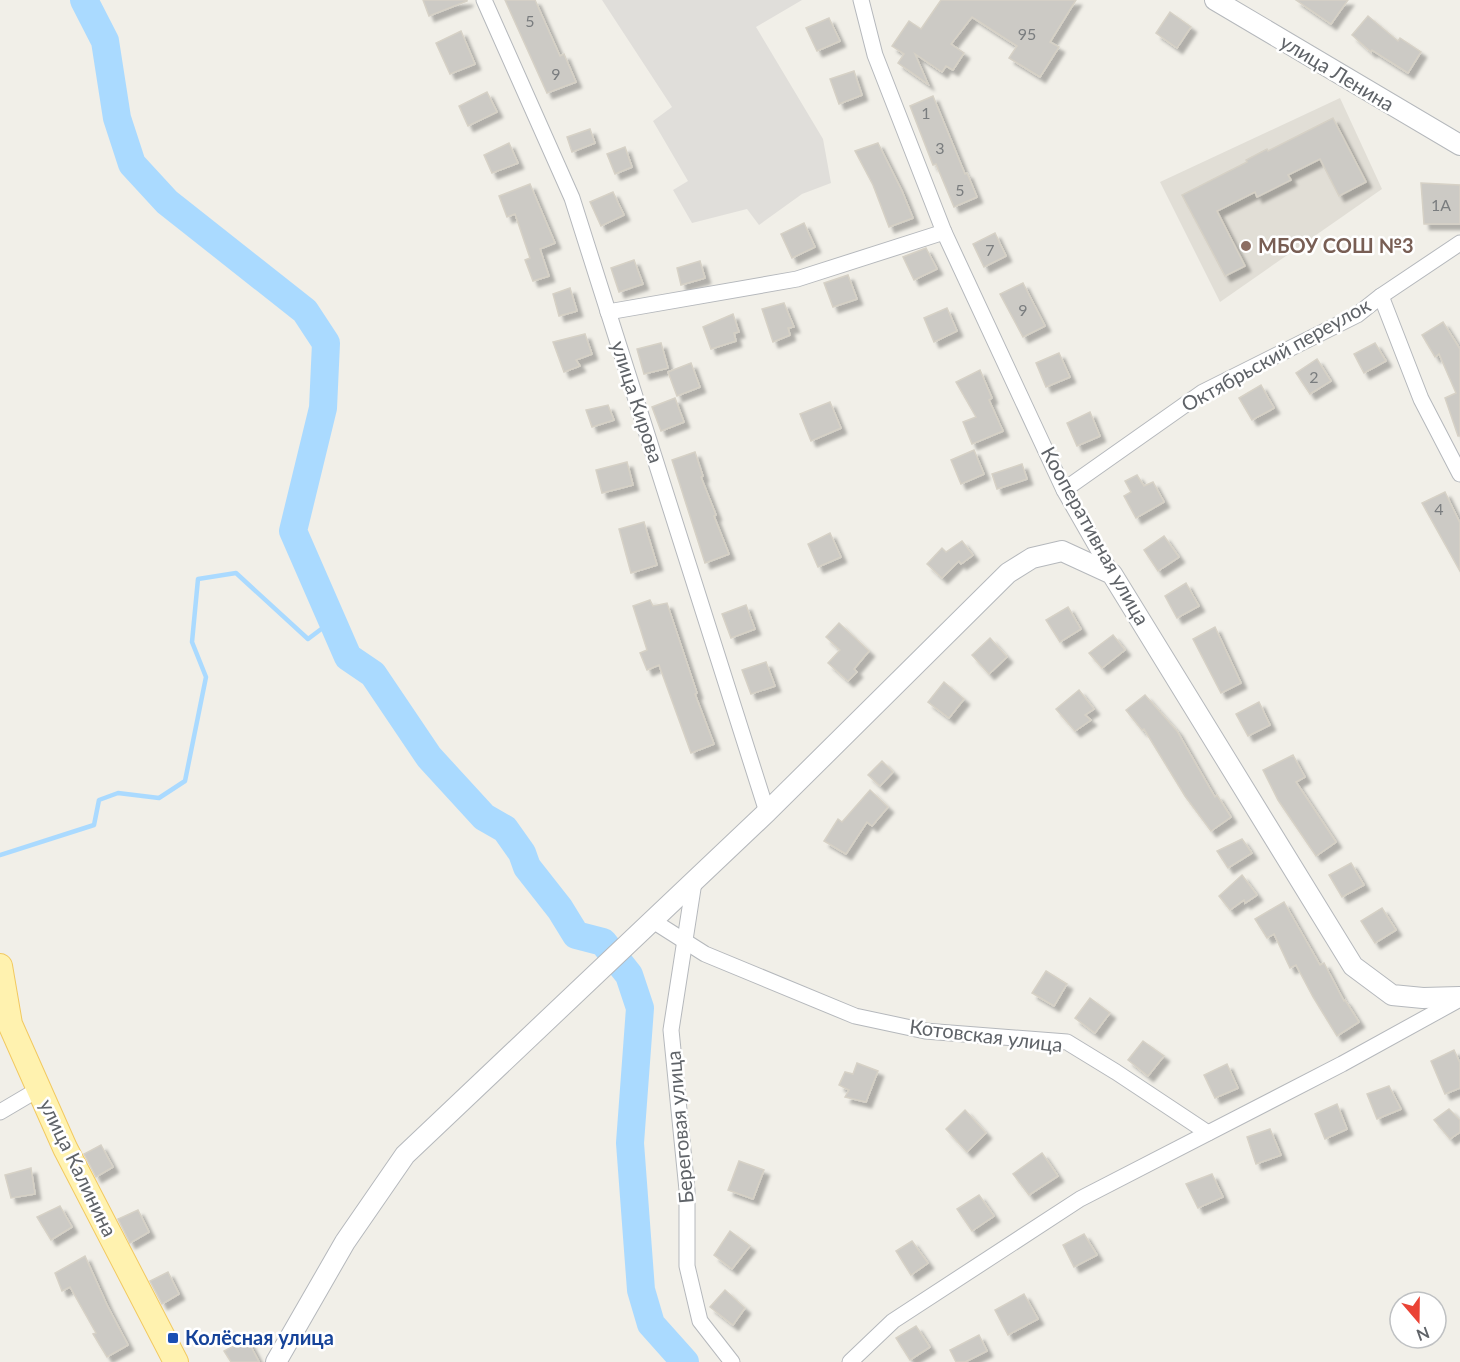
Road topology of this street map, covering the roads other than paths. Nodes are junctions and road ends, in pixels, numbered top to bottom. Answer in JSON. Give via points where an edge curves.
{"nodes":[{"id":1,"x":484,"y":0,"type":"edge"},
{"id":2,"x":861,"y":0,"type":"edge"},
{"id":3,"x":1215,"y":0,"type":"edge"},
{"id":4,"x":1460,"y":145,"type":"edge"},
{"id":5,"x":944,"y":232,"type":"junction"},
{"id":6,"x":1460,"y":243,"type":"edge"},
{"id":7,"x":1381,"y":296,"type":"junction"},
{"id":8,"x":608,"y":312,"type":"junction"},
{"id":9,"x":1460,"y":474,"type":"edge"},
{"id":10,"x":1064,"y":490,"type":"junction"},
{"id":11,"x":1112,"y":574,"type":"junction"},
{"id":12,"x":767,"y":812,"type":"junction"},
{"id":13,"x":694,"y":882,"type":"junction"},
{"id":14,"x":650,"y":924,"type":"junction"},
{"id":15,"x":685,"y":941,"type":"junction"},
{"id":16,"x":0,"y":966,"type":"edge"},
{"id":17,"x":1460,"y":998,"type":"edge"},
{"id":18,"x":39,"y":1089,"type":"junction"},
{"id":19,"x":0,"y":1112,"type":"edge"},
{"id":20,"x":1208,"y":1133,"type":"junction"},
{"id":21,"x":176,"y":1362,"type":"edge"},
{"id":22,"x":276,"y":1362,"type":"edge"},
{"id":23,"x":732,"y":1362,"type":"edge"},
{"id":24,"x":850,"y":1362,"type":"edge"}],
"edges":[{"from":1,"to":8,"type":"street","name":"улица Кирова","via":[[572,198]]},
{"from":2,"to":5,"type":"street","name":"Кооперативная улица","via":[[876,55]]},
{"from":3,"to":4,"type":"street","name":"улица Ленина"},
{"from":5,"to":8,"type":"street","via":[[797,279]]},
{"from":5,"to":10,"type":"street","name":"Кооперативная улица"},
{"from":6,"to":7,"type":"street","name":"Октябрьский переулок"},
{"from":7,"to":9,"type":"street","via":[[1420,399]]},
{"from":7,"to":10,"type":"street","name":"Октябрьский переулок","via":[[1357,315],[1203,392]]},
{"from":8,"to":12,"type":"street","name":"улица Кирова"},
{"from":10,"to":11,"type":"street","name":"Кооперативная улица"},
{"from":11,"to":12,"type":"street","via":[[1062,551],[1032,558],[1008,573]]},
{"from":11,"to":17,"type":"street","name":"Кооперативная улица","via":[[1353,966],[1392,995]]},
{"from":12,"to":13,"type":"street"},
{"from":13,"to":14,"type":"street"},
{"from":13,"to":15,"type":"street","name":"Береговая улица"},
{"from":14,"to":15,"type":"street","name":"Котовская улица"},
{"from":14,"to":22,"type":"street","via":[[405,1155],[345,1242]]},
{"from":15,"to":20,"type":"street","name":"Котовская улица","via":[[705,954],[855,1016],[925,1031],[1066,1042]]},
{"from":15,"to":23,"type":"street","name":"Береговая улица","via":[[670,1030],[687,1190],[687,1266],[700,1321]]},
{"from":16,"to":18,"type":"main road","name":"улица Калинина","via":[[10,1024]]},
{"from":17,"to":20,"type":"street"},
{"from":18,"to":19,"type":"street"},
{"from":18,"to":21,"type":"main road","name":"улица Калинина","via":[[65,1148]]},
{"from":20,"to":24,"type":"street","via":[[1070,1206],[893,1321]]}]}
